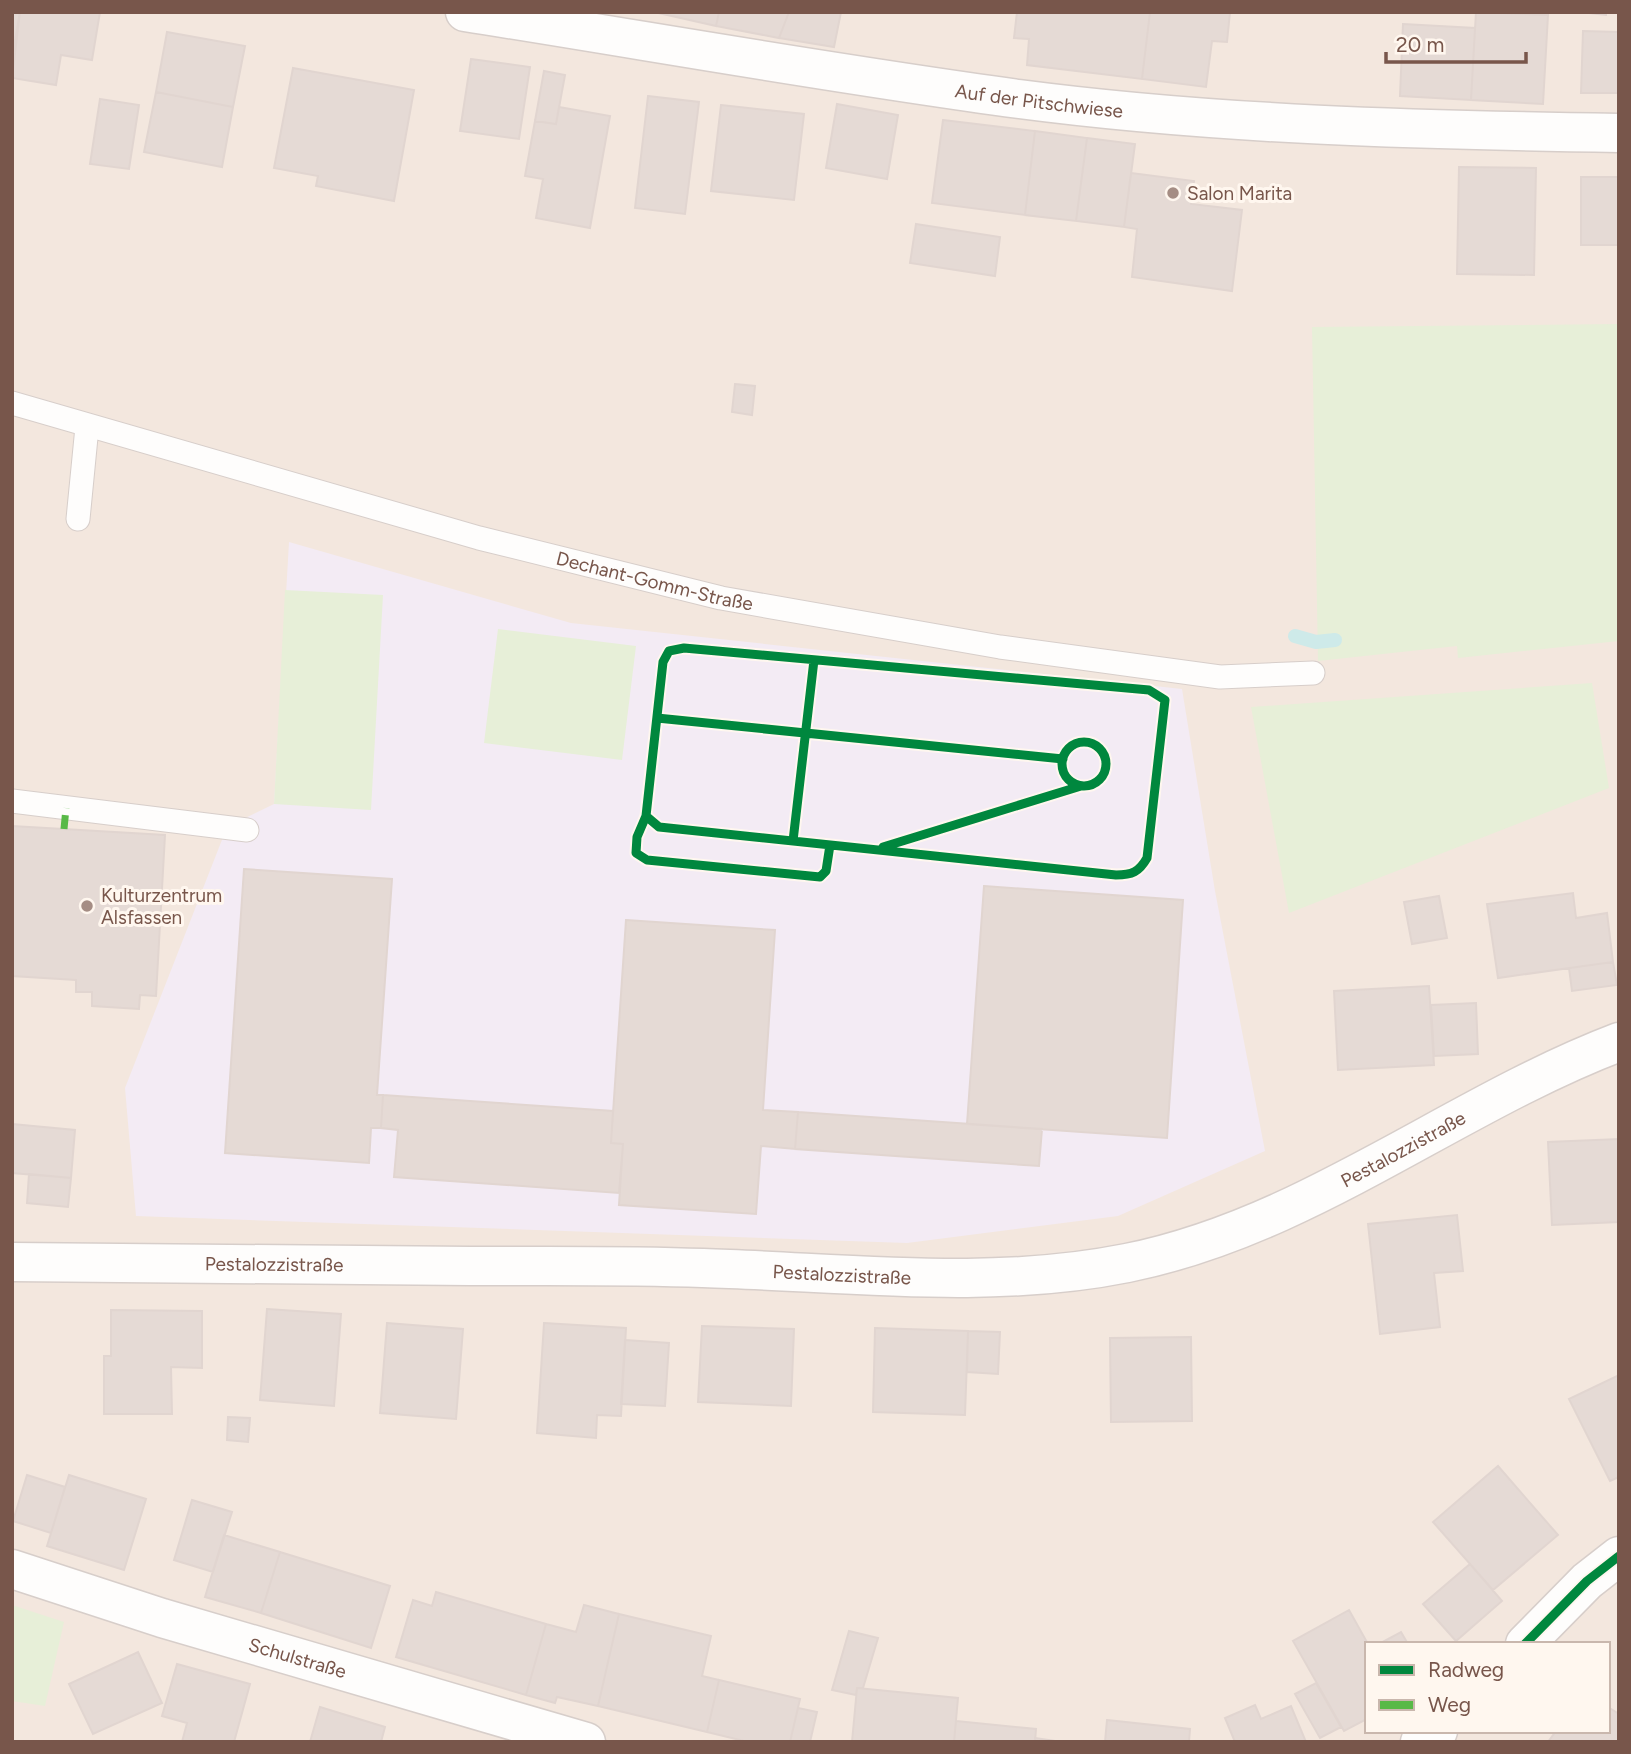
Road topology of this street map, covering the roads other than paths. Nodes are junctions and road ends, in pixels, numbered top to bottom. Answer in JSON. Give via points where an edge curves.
{"nodes":[{"id":1,"x":465,"y":12,"type":"edge"},
{"id":2,"x":605,"y":23,"type":"edge"},
{"id":3,"x":1619,"y":133,"type":"edge"},
{"id":4,"x":12,"y":403,"type":"edge"},
{"id":5,"x":87,"y":427,"type":"junction"},
{"id":6,"x":78,"y":519,"type":"dead end"},
{"id":7,"x":1313,"y":673,"type":"dead end"},
{"id":8,"x":12,"y":801,"type":"edge"},
{"id":9,"x":247,"y":830,"type":"dead end"},
{"id":10,"x":1619,"y":1042,"type":"edge"},
{"id":11,"x":12,"y":1262,"type":"edge"},
{"id":12,"x":1619,"y":1556,"type":"edge"},
{"id":13,"x":12,"y":1569,"type":"edge"},
{"id":14,"x":1527,"y":1642,"type":"edge"},
{"id":15,"x":586,"y":1742,"type":"edge"}],
"edges":[{"from":1,"to":2,"type":"street","name":"Auf der Pitschwiese"},
{"from":2,"to":3,"type":"street","name":"Auf der Pitschwiese","via":[[1019,99],[1241,121],[1413,130]]},
{"from":4,"to":5,"type":"lane","name":"Dechant-Gomm-Straße"},
{"from":5,"to":6,"type":"lane"},
{"from":5,"to":7,"type":"lane","name":"Dechant-Gomm-Straße","via":[[479,538],[721,598],[1000,647],[1220,677]]},
{"from":8,"to":9,"type":"lane"},
{"from":10,"to":11,"type":"street","name":"Pestalozzistraße","via":[[1568,1062],[1322,1193],[1226,1235],[1128,1263],[1041,1275],[892,1278],[703,1268]]},
{"from":12,"to":14,"type":"street","via":[[1587,1581]]},
{"from":13,"to":15,"type":"street","name":"Schulstraße","via":[[214,1634]]}]}
